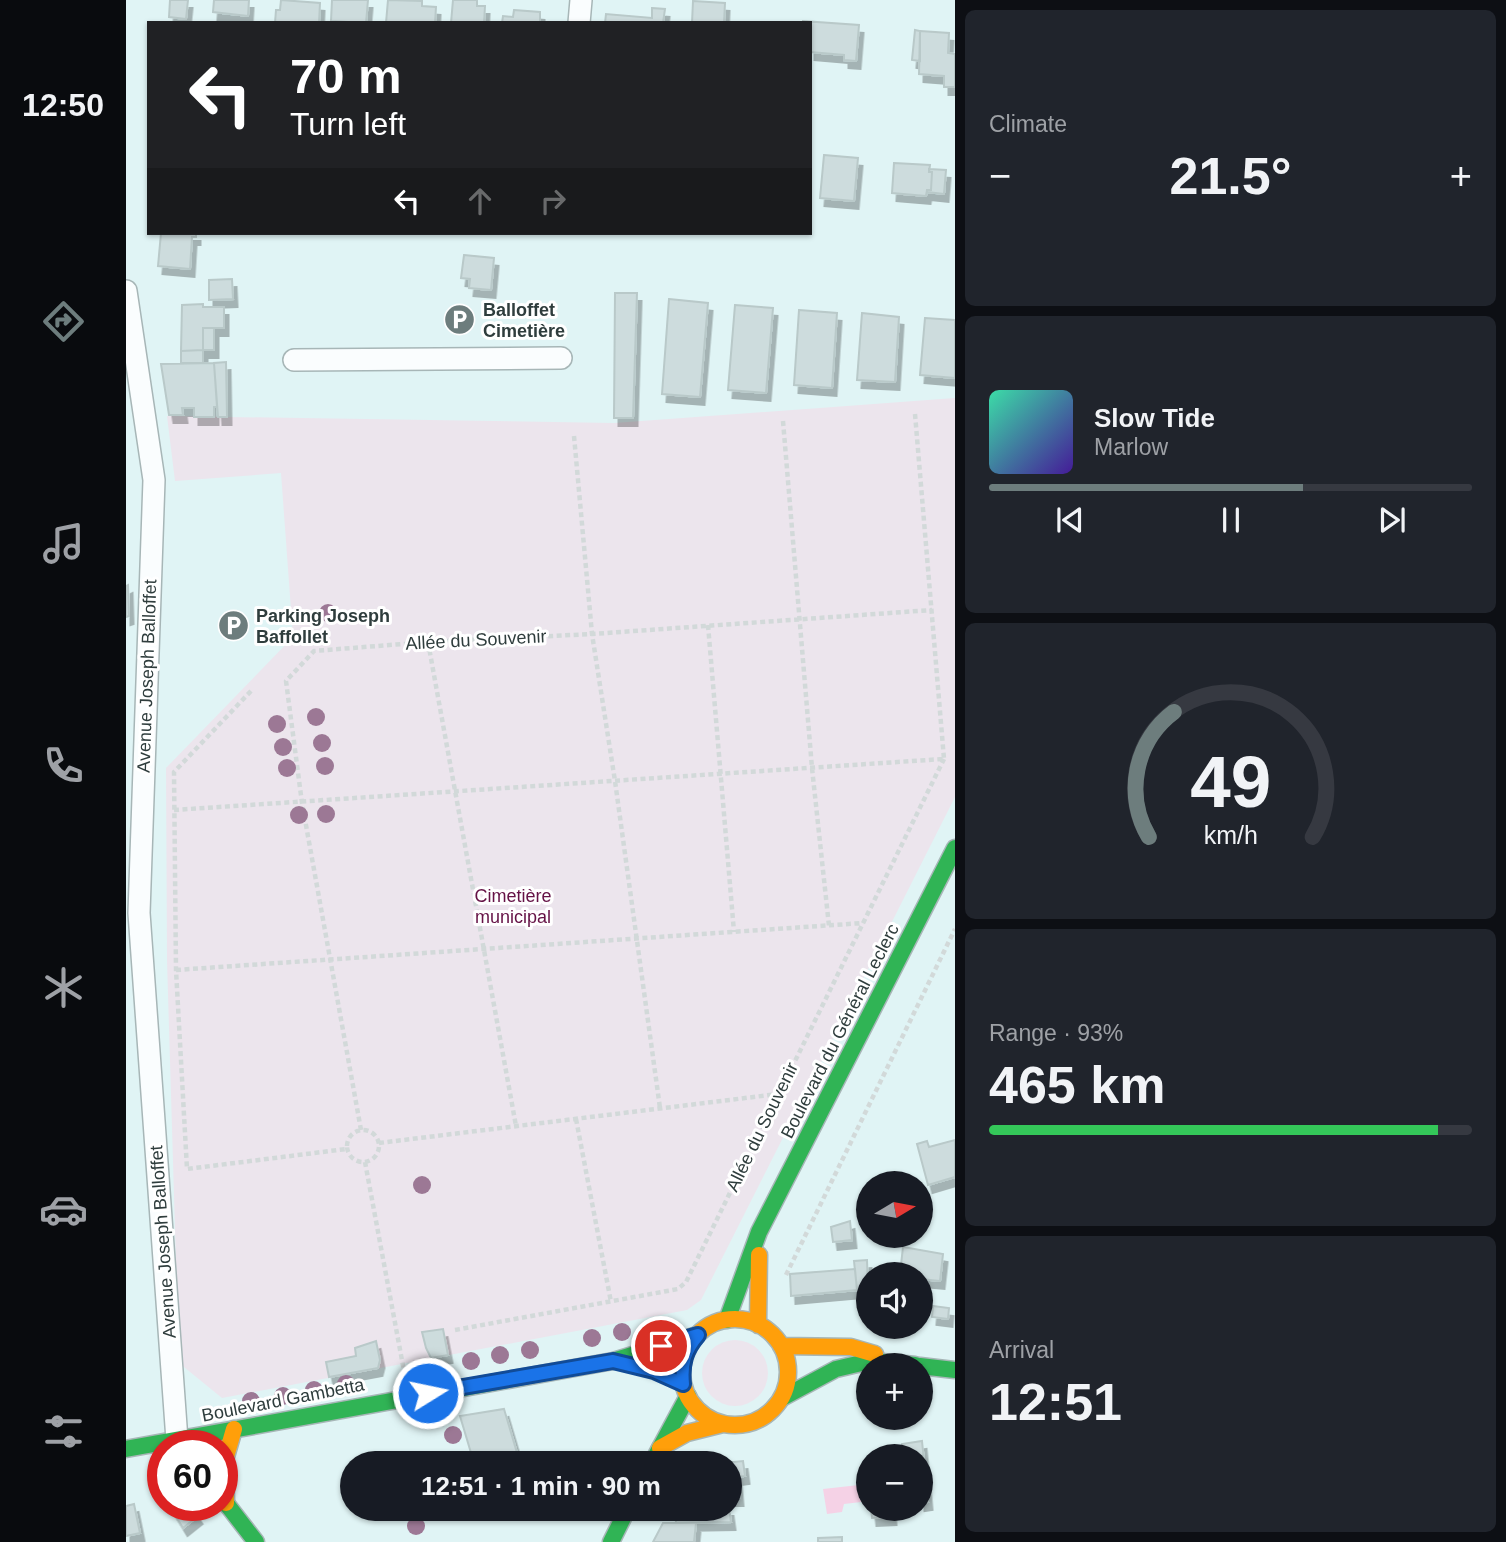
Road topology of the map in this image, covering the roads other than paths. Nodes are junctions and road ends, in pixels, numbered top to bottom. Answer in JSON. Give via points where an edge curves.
{"nodes":[{"id":1,"x":581,"y":0,"type":"edge"},
{"id":2,"x":579,"y":21,"type":"edge"},
{"id":3,"x":126,"y":291,"type":"edge"},
{"id":4,"x":562,"y":358,"type":"dead end"},
{"id":5,"x":294,"y":360,"type":"dead end"},
{"id":6,"x":955,"y":848,"type":"edge"},
{"id":7,"x":759,"y":1232,"type":"junction"},
{"id":8,"x":727,"y":1320,"type":"junction"},
{"id":9,"x":758,"y":1325,"type":"junction"},
{"id":10,"x":698,"y":1335,"type":"junction"},
{"id":11,"x":781,"y":1346,"type":"junction"},
{"id":12,"x":872,"y":1353,"type":"edge"},
{"id":13,"x":613,"y":1361,"type":"junction"},
{"id":14,"x":856,"y":1364,"type":"edge"},
{"id":15,"x":640,"y":1367,"type":"dead end"},
{"id":16,"x":933,"y":1367,"type":"edge"},
{"id":17,"x":955,"y":1370,"type":"edge"},
{"id":18,"x":664,"y":1375,"type":"dead end"},
{"id":19,"x":685,"y":1390,"type":"junction"},
{"id":20,"x":782,"y":1398,"type":"junction"},
{"id":21,"x":723,"y":1424,"type":"junction"},
{"id":22,"x":234,"y":1429,"type":"joint"},
{"id":23,"x":178,"y":1430,"type":"edge"},
{"id":24,"x":230,"y":1430,"type":"edge"},
{"id":25,"x":147,"y":1447,"type":"edge"},
{"id":26,"x":126,"y":1449,"type":"edge"},
{"id":27,"x":658,"y":1451,"type":"edge"},
{"id":28,"x":663,"y":1451,"type":"edge"},
{"id":29,"x":238,"y":1519,"type":"edge"},
{"id":30,"x":622,"y":1521,"type":"edge"},
{"id":31,"x":256,"y":1542,"type":"edge"},
{"id":32,"x":611,"y":1542,"type":"edge"}],
"edges":[{"from":1,"to":2,"type":"street"},
{"from":3,"to":23,"type":"street","name":"Avenue Joseph Balloffet","via":[[154,480],[139,913]]},
{"from":4,"to":5,"type":"street","via":[[453,350]]},
{"from":6,"to":7,"type":"main road","name":"Boulevard du Général Leclerc"},
{"from":7,"to":8,"type":"main road","name":"Boulevard du Général Leclerc"},
{"from":7,"to":9,"type":"main road","name":"Boulevard du Général Leclerc"},
{"from":8,"to":9,"type":"main road"},
{"from":8,"to":10,"type":"main road"},
{"from":9,"to":11,"type":"main road"},
{"from":10,"to":13,"type":"main road","name":"Boulevard Gambetta"},
{"from":10,"to":19,"type":"main road","via":[[684,1357]]},
{"from":11,"to":12,"type":"main road","via":[[851,1347]]},
{"from":11,"to":20,"type":"main road","via":[[788,1372]]},
{"from":13,"to":15,"type":"main road","name":"Boulevard Gambetta"},
{"from":13,"to":22,"type":"main road","name":"Boulevard Gambetta"},
{"from":14,"to":20,"type":"main road","via":[[836,1369]]},
{"from":16,"to":17,"type":"main road"},
{"from":18,"to":19,"type":"main road"},
{"from":19,"to":21,"type":"main road","via":[[696,1409]]},
{"from":19,"to":27,"type":"main road"},
{"from":20,"to":21,"type":"main road","via":[[757,1421]]},
{"from":21,"to":28,"type":"main road","via":[[687,1433]]},
{"from":22,"to":24,"type":"main road","name":"Boulevard Gambetta"},
{"from":25,"to":26,"type":"main road","name":"Boulevard Gambetta"},
{"from":29,"to":31,"type":"main road"},
{"from":30,"to":32,"type":"main road"}]}
